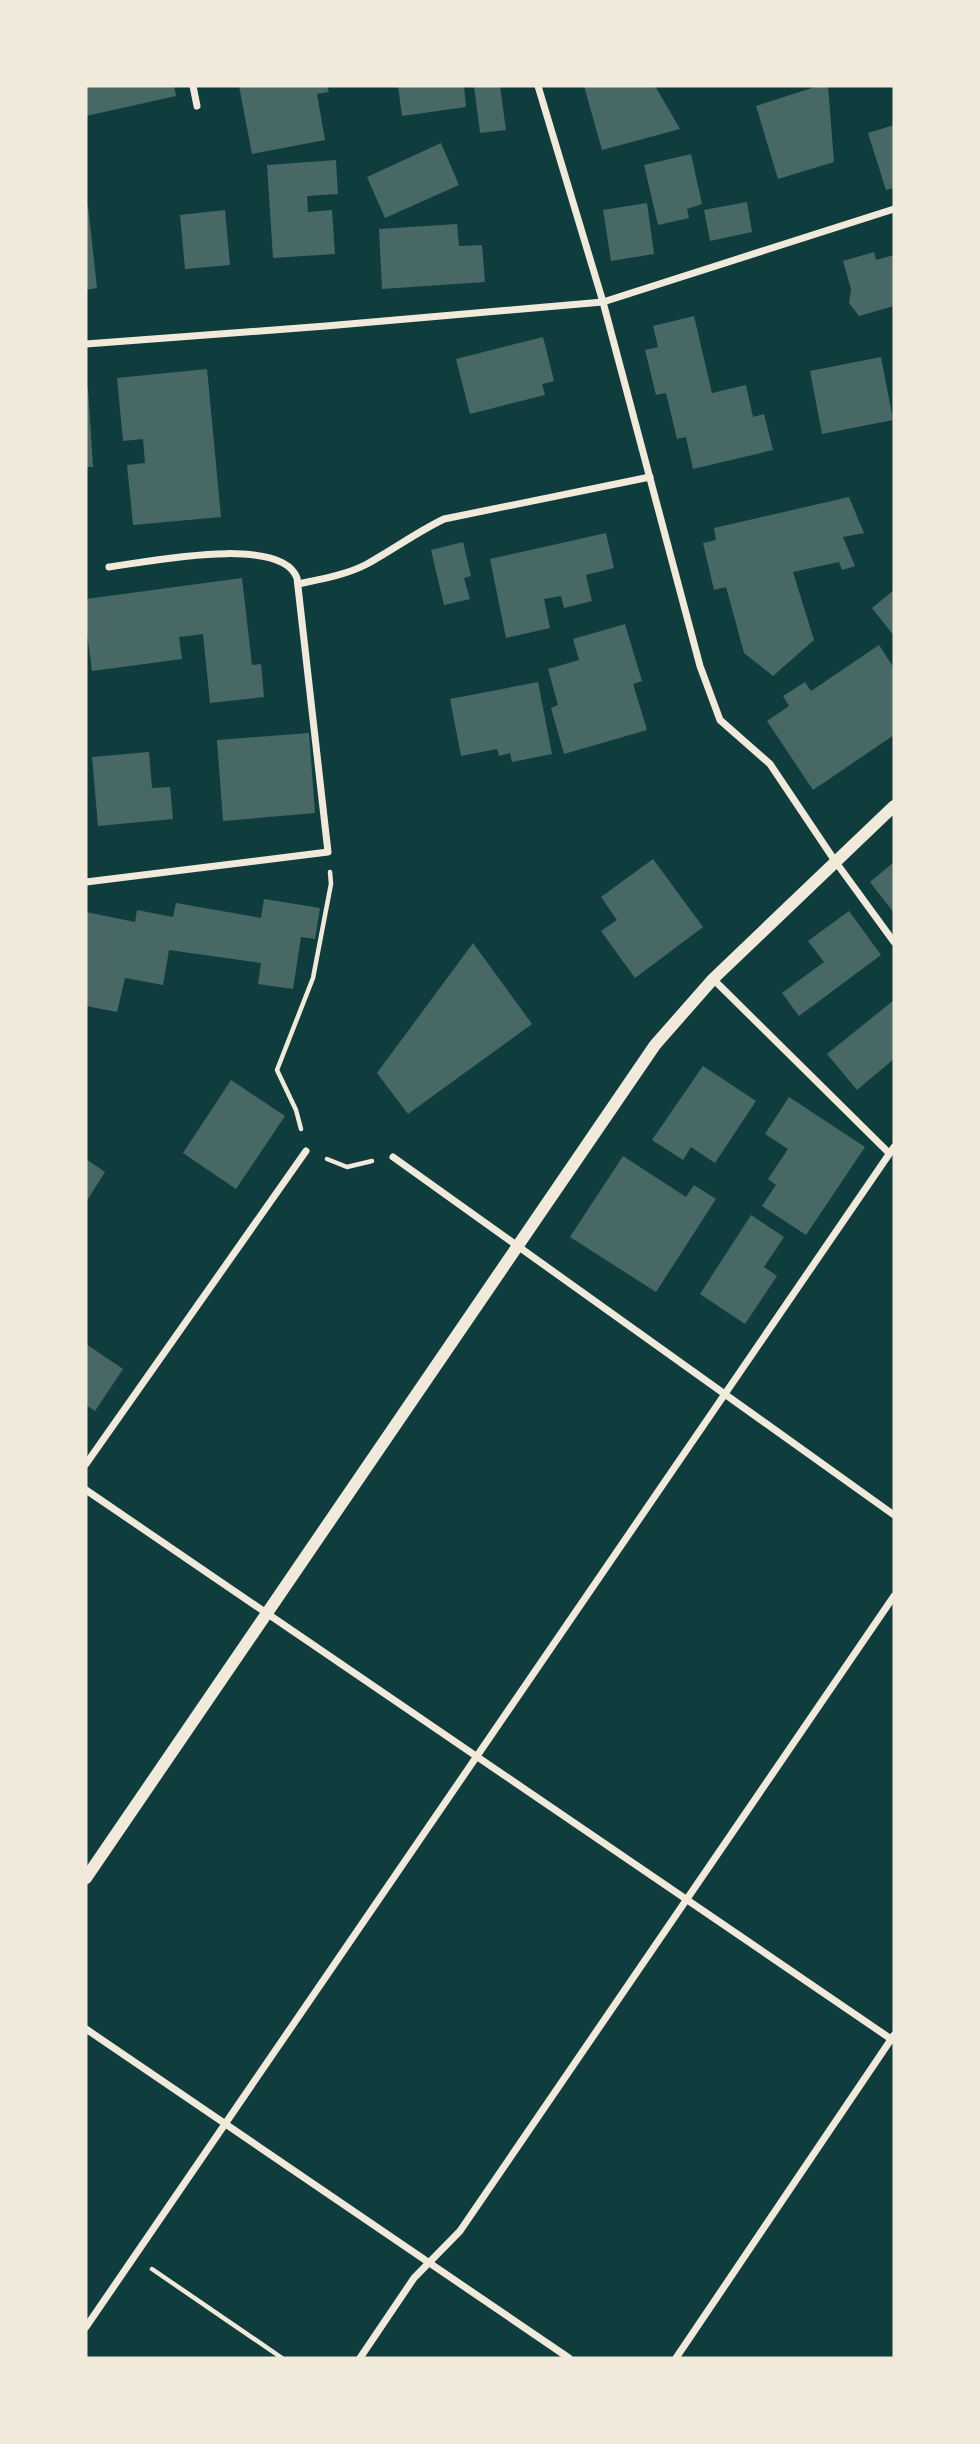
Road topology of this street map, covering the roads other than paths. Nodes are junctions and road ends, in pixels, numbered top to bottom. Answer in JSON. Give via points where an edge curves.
{"nodes":[{"id":1,"x":193,"y":86,"type":"edge"},
{"id":2,"x":538,"y":86,"type":"edge"},
{"id":3,"x":197,"y":106,"type":"dead end"},
{"id":4,"x":894,"y":209,"type":"edge"},
{"id":5,"x":603,"y":302,"type":"junction"},
{"id":6,"x":86,"y":344,"type":"edge"},
{"id":7,"x":650,"y":477,"type":"junction"},
{"id":8,"x":110,"y":566,"type":"dead end"},
{"id":9,"x":298,"y":584,"type":"junction"},
{"id":10,"x":894,"y":806,"type":"edge"},
{"id":11,"x":835,"y":861,"type":"junction"},
{"id":12,"x":86,"y":882,"type":"edge"},
{"id":13,"x":894,"y":942,"type":"edge"},
{"id":14,"x":713,"y":978,"type":"junction"},
{"id":15,"x":892,"y":1150,"type":"edge"},
{"id":16,"x":306,"y":1151,"type":"road end"},
{"id":17,"x":393,"y":1157,"type":"road end"},
{"id":18,"x":516,"y":1246,"type":"junction"},
{"id":19,"x":723,"y":1394,"type":"junction"},
{"id":20,"x":86,"y":1464,"type":"edge"},
{"id":21,"x":86,"y":1490,"type":"edge"},
{"id":22,"x":894,"y":1515,"type":"edge"},
{"id":23,"x":894,"y":1596,"type":"edge"},
{"id":24,"x":266,"y":1613,"type":"junction"},
{"id":25,"x":476,"y":1757,"type":"junction"},
{"id":26,"x":86,"y":1878,"type":"edge"},
{"id":27,"x":686,"y":1900,"type":"junction"},
{"id":28,"x":86,"y":2029,"type":"edge"},
{"id":29,"x":893,"y":2038,"type":"edge"},
{"id":30,"x":225,"y":2123,"type":"junction"},
{"id":31,"x":429,"y":2263,"type":"junction"},
{"id":32,"x":86,"y":2327,"type":"edge"},
{"id":33,"x":360,"y":2358,"type":"edge"},
{"id":34,"x":569,"y":2358,"type":"edge"},
{"id":35,"x":676,"y":2358,"type":"edge"}],
"edges":[{"from":1,"to":3,"type":"street"},
{"from":2,"to":5,"type":"street"},
{"from":4,"to":5,"type":"street"},
{"from":5,"to":6,"type":"street"},
{"from":5,"to":7,"type":"street"},
{"from":7,"to":9,"type":"street","via":[[444,519],[345,574]]},
{"from":7,"to":11,"type":"street","via":[[699,666],[720,720],[770,764]]},
{"from":8,"to":9,"type":"street","via":[[238,553],[288,564]]},
{"from":9,"to":12,"type":"street","via":[[328,852]]},
{"from":10,"to":11,"type":"street"},
{"from":11,"to":13,"type":"street"},
{"from":11,"to":14,"type":"street"},
{"from":14,"to":15,"type":"street"},
{"from":14,"to":18,"type":"street","via":[[648,1055]]},
{"from":15,"to":19,"type":"street"},
{"from":16,"to":20,"type":"street"},
{"from":17,"to":18,"type":"street"},
{"from":18,"to":19,"type":"street"},
{"from":18,"to":24,"type":"street"},
{"from":19,"to":22,"type":"street"},
{"from":19,"to":25,"type":"street"},
{"from":21,"to":24,"type":"street"},
{"from":23,"to":27,"type":"street"},
{"from":24,"to":25,"type":"street"},
{"from":24,"to":26,"type":"street"},
{"from":25,"to":27,"type":"street"},
{"from":25,"to":30,"type":"street"},
{"from":27,"to":29,"type":"street"},
{"from":27,"to":31,"type":"street","via":[[460,2231]]},
{"from":28,"to":30,"type":"street"},
{"from":29,"to":35,"type":"street"},
{"from":30,"to":31,"type":"street"},
{"from":30,"to":32,"type":"street"},
{"from":31,"to":33,"type":"street"},
{"from":31,"to":34,"type":"street"}]}
